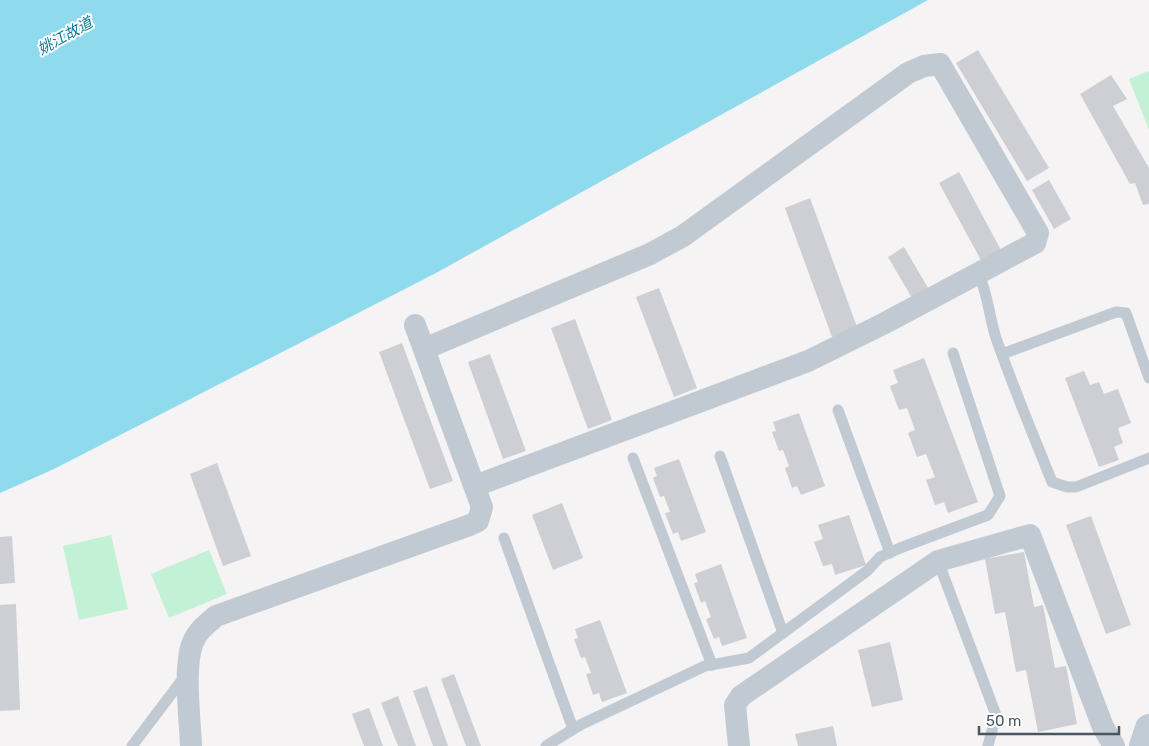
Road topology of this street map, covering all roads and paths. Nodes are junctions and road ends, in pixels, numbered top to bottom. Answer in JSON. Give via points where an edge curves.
{"nodes":[{"id":1,"x":978,"y":272,"type":"junction"},
{"id":2,"x":415,"y":325,"type":"dead end"},
{"id":3,"x":424,"y":349,"type":"junction"},
{"id":4,"x":953,"y":353,"type":"dead end"},
{"id":5,"x":1002,"y":354,"type":"junction"},
{"id":6,"x":1149,"y":378,"type":"edge"},
{"id":7,"x":838,"y":410,"type":"dead end"},
{"id":8,"x":720,"y":456,"type":"dead end"},
{"id":9,"x":633,"y":458,"type":"dead end"},
{"id":10,"x":1149,"y":458,"type":"edge"},
{"id":11,"x":475,"y":486,"type":"junction"},
{"id":12,"x":504,"y":538,"type":"dead end"},
{"id":13,"x":890,"y":553,"type":"junction"},
{"id":14,"x":938,"y":561,"type":"junction"},
{"id":15,"x":783,"y":633,"type":"junction"},
{"id":16,"x":712,"y":665,"type":"junction"},
{"id":17,"x":188,"y":671,"type":"junction"},
{"id":18,"x":1149,"y":728,"type":"edge"},
{"id":19,"x":573,"y":730,"type":"junction"},
{"id":20,"x":132,"y":746,"type":"edge"},
{"id":21,"x":191,"y":746,"type":"edge"},
{"id":22,"x":546,"y":746,"type":"edge"},
{"id":23,"x":739,"y":746,"type":"edge"},
{"id":24,"x":988,"y":746,"type":"edge"},
{"id":25,"x":1114,"y":746,"type":"edge"},
{"id":26,"x":1143,"y":746,"type":"edge"}],
"edges":[{"from":1,"to":3,"type":"street","via":[[1035,242],[1038,233],[940,64],[924,66],[908,73],[683,236],[650,254]]},
{"from":1,"to":5,"type":"lane","via":[[987,292],[988,315]]},
{"from":1,"to":11,"type":"street","via":[[808,361]]},
{"from":2,"to":3,"type":"street"},
{"from":3,"to":11,"type":"street"},
{"from":4,"to":13,"type":"lane","via":[[1000,496],[988,515]]},
{"from":5,"to":6,"type":"lane","via":[[1116,312],[1126,313]]},
{"from":5,"to":10,"type":"lane","via":[[1052,482],[1076,487]]},
{"from":7,"to":13,"type":"lane"},
{"from":8,"to":15,"type":"lane"},
{"from":9,"to":16,"type":"lane"},
{"from":11,"to":17,"type":"street","via":[[482,508],[478,520],[443,536],[216,616],[193,640]]},
{"from":12,"to":19,"type":"lane"},
{"from":13,"to":15,"type":"lane","via":[[880,557],[867,571]]},
{"from":14,"to":23,"type":"street","via":[[741,696],[735,705]]},
{"from":14,"to":24,"type":"lane","via":[[996,715]]},
{"from":14,"to":25,"type":"street","via":[[1030,535],[1103,727]]},
{"from":15,"to":16,"type":"lane","via":[[749,658]]},
{"from":16,"to":19,"type":"lane"},
{"from":17,"to":20,"type":"lane"},
{"from":17,"to":21,"type":"street"},
{"from":18,"to":26,"type":"main road"},
{"from":19,"to":22,"type":"lane"}]}
